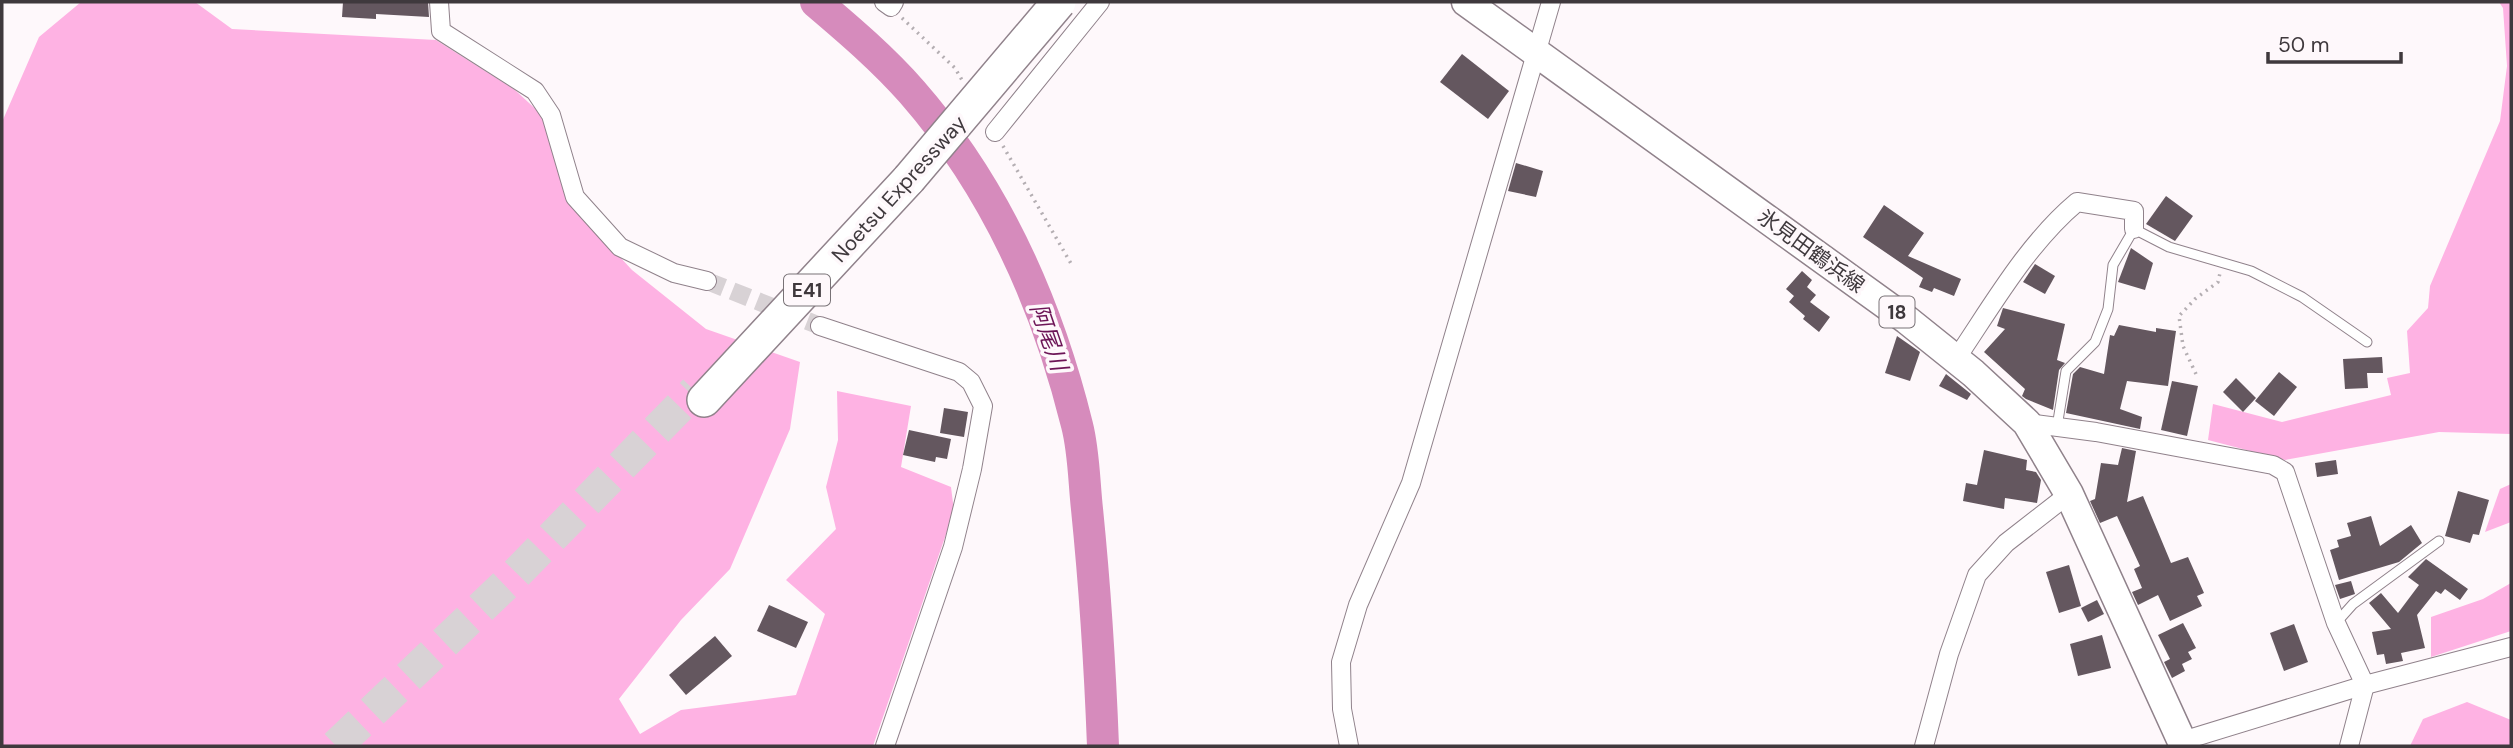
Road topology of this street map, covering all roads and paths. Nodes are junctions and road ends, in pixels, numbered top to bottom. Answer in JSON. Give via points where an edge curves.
{"nodes":[{"id":1,"x":439,"y":2,"type":"edge"},
{"id":2,"x":884,"y":2,"type":"edge"},
{"id":3,"x":894,"y":2,"type":"edge"},
{"id":4,"x":1043,"y":2,"type":"edge"},
{"id":5,"x":1059,"y":2,"type":"edge"},
{"id":6,"x":1100,"y":2,"type":"edge"},
{"id":7,"x":1466,"y":2,"type":"edge"},
{"id":8,"x":1551,"y":2,"type":"edge"},
{"id":9,"x":1536,"y":52,"type":"junction"},
{"id":10,"x":995,"y":132,"type":"dead end"},
{"id":11,"x":904,"y":176,"type":"junction"},
{"id":12,"x":2134,"y":229,"type":"junction"},
{"id":13,"x":2221,"y":264,"type":"junction"},
{"id":14,"x":707,"y":281,"type":"tunnel mouth"},
{"id":15,"x":820,"y":326,"type":"tunnel mouth"},
{"id":16,"x":2367,"y":342,"type":"dead end"},
{"id":17,"x":1956,"y":359,"type":"junction"},
{"id":18,"x":2196,"y":374,"type":"dead end"},
{"id":19,"x":699,"y":396,"type":"tunnel mouth"},
{"id":20,"x":2027,"y":423,"type":"junction"},
{"id":21,"x":2057,"y":427,"type":"junction"},
{"id":22,"x":2068,"y":494,"type":"junction"},
{"id":23,"x":2439,"y":541,"type":"dead end"},
{"id":24,"x":2336,"y":623,"type":"junction"},
{"id":25,"x":2511,"y":647,"type":"edge"},
{"id":26,"x":2365,"y":685,"type":"junction"},
{"id":27,"x":2183,"y":744,"type":"edge"},
{"id":28,"x":885,"y":746,"type":"edge"},
{"id":29,"x":1349,"y":746,"type":"edge"},
{"id":30,"x":1924,"y":746,"type":"edge"},
{"id":31,"x":2348,"y":746,"type":"edge"}],
"edges":[{"from":1,"to":14,"type":"street","via":[[441,31],[535,91],[551,115],[575,197],[620,247],[674,272]]},
{"from":2,"to":3,"type":"street","via":[[891,6]]},
{"from":4,"to":11,"type":"highway","name":"Noetsu Expressway","number":"E41"},
{"from":5,"to":11,"type":"highway","name":"Noetsu Expressway","number":"E41","bridge":true},
{"from":6,"to":10,"type":"street"},
{"from":7,"to":9,"type":"main road","name":"氷見田鶴浜線","number":"18"},
{"from":8,"to":9,"type":"street"},
{"from":9,"to":17,"type":"main road","name":"氷見田鶴浜線","number":"18"},
{"from":9,"to":29,"type":"street","via":[[1410,483],[1358,605],[1341,662]]},
{"from":11,"to":19,"type":"highway","name":"Noetsu Expressway","number":"E41"},
{"from":12,"to":13,"type":"lane","via":[[2169,247]]},
{"from":12,"to":17,"type":"street","via":[[2134,211],[2077,202],[2059,217],[2017,271]]},
{"from":12,"to":21,"type":"lane","via":[[2113,265],[2108,309],[2095,342],[2066,372]]},
{"from":13,"to":16,"type":"lane","via":[[2250,271],[2302,296]]},
{"from":13,"to":18,"type":"path","via":[[2218,282],[2179,316],[2183,346]]},
{"from":15,"to":28,"type":"street","via":[[959,372],[971,382],[983,406],[953,547]]},
{"from":17,"to":20,"type":"main road","name":"氷見田鶴浜線","number":"18"},
{"from":20,"to":21,"type":"street"},
{"from":20,"to":22,"type":"main road","name":"氷見田鶴浜線","number":"18"},
{"from":21,"to":24,"type":"street","via":[[2273,465],[2285,472]]},
{"from":22,"to":27,"type":"main road","name":"氷見田鶴浜線","number":"18"},
{"from":22,"to":30,"type":"street","via":[[2006,543],[1977,575]]},
{"from":23,"to":24,"type":"lane","via":[[2353,604]]},
{"from":24,"to":26,"type":"street"},
{"from":25,"to":26,"type":"street"},
{"from":26,"to":27,"type":"street"},
{"from":26,"to":31,"type":"street"}]}
